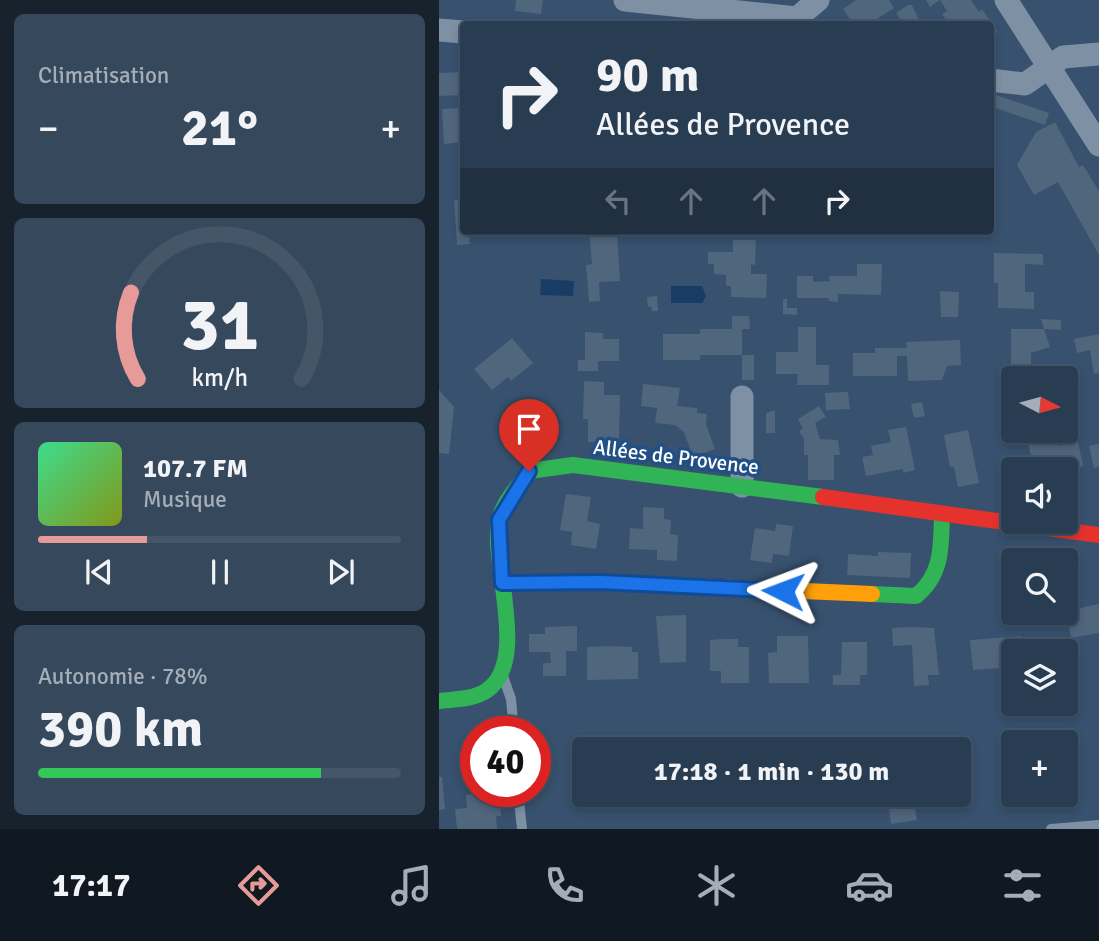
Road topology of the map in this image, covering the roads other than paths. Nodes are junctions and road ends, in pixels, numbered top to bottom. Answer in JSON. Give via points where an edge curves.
{"nodes":[{"id":1,"x":625,"y":0,"type":"edge"},
{"id":2,"x":818,"y":0,"type":"edge"},
{"id":3,"x":1006,"y":0,"type":"edge"},
{"id":4,"x":439,"y":30,"type":"edge"},
{"id":5,"x":460,"y":32,"type":"edge"},
{"id":6,"x":1099,"y":54,"type":"edge"},
{"id":7,"x":1051,"y":68,"type":"junction"},
{"id":8,"x":994,"y":80,"type":"edge"},
{"id":9,"x":1099,"y":145,"type":"edge"},
{"id":10,"x":742,"y":397,"type":"dead end"},
{"id":11,"x":742,"y":486,"type":"junction"},
{"id":12,"x":942,"y":514,"type":"junction"},
{"id":13,"x":1099,"y":535,"type":"edge"},
{"id":14,"x":502,"y":583,"type":"junction"},
{"id":15,"x":501,"y":671,"type":"junction"},
{"id":16,"x":439,"y":701,"type":"edge"},
{"id":17,"x":513,"y":716,"type":"edge"},
{"id":18,"x":520,"y":807,"type":"edge"},
{"id":19,"x":1099,"y":825,"type":"edge"},
{"id":20,"x":522,"y":829,"type":"edge"},
{"id":21,"x":1051,"y":829,"type":"edge"}],
"edges":[{"from":1,"to":2,"type":"street","via":[[797,18]]},
{"from":3,"to":7,"type":"street"},
{"from":4,"to":5,"type":"street"},
{"from":6,"to":7,"type":"street","via":[[1063,57]]},
{"from":7,"to":8,"type":"street","via":[[1025,84]]},
{"from":7,"to":9,"type":"street"},
{"from":10,"to":11,"type":"street"},
{"from":11,"to":12,"type":"street","name":"Allées de Provence"},
{"from":11,"to":14,"type":"street","name":"Allées de Provence","via":[[573,466],[529,471],[499,520]]},
{"from":12,"to":13,"type":"street","name":"Allées de Provence"},
{"from":12,"to":14,"type":"street","via":[[939,565],[931,585],[916,596],[601,582]]},
{"from":14,"to":15,"type":"street","name":"Allées de Provence","via":[[507,637]]},
{"from":15,"to":16,"type":"street","via":[[490,690]]},
{"from":15,"to":17,"type":"lane"},
{"from":18,"to":20,"type":"lane"},
{"from":19,"to":21,"type":"lane"}]}
